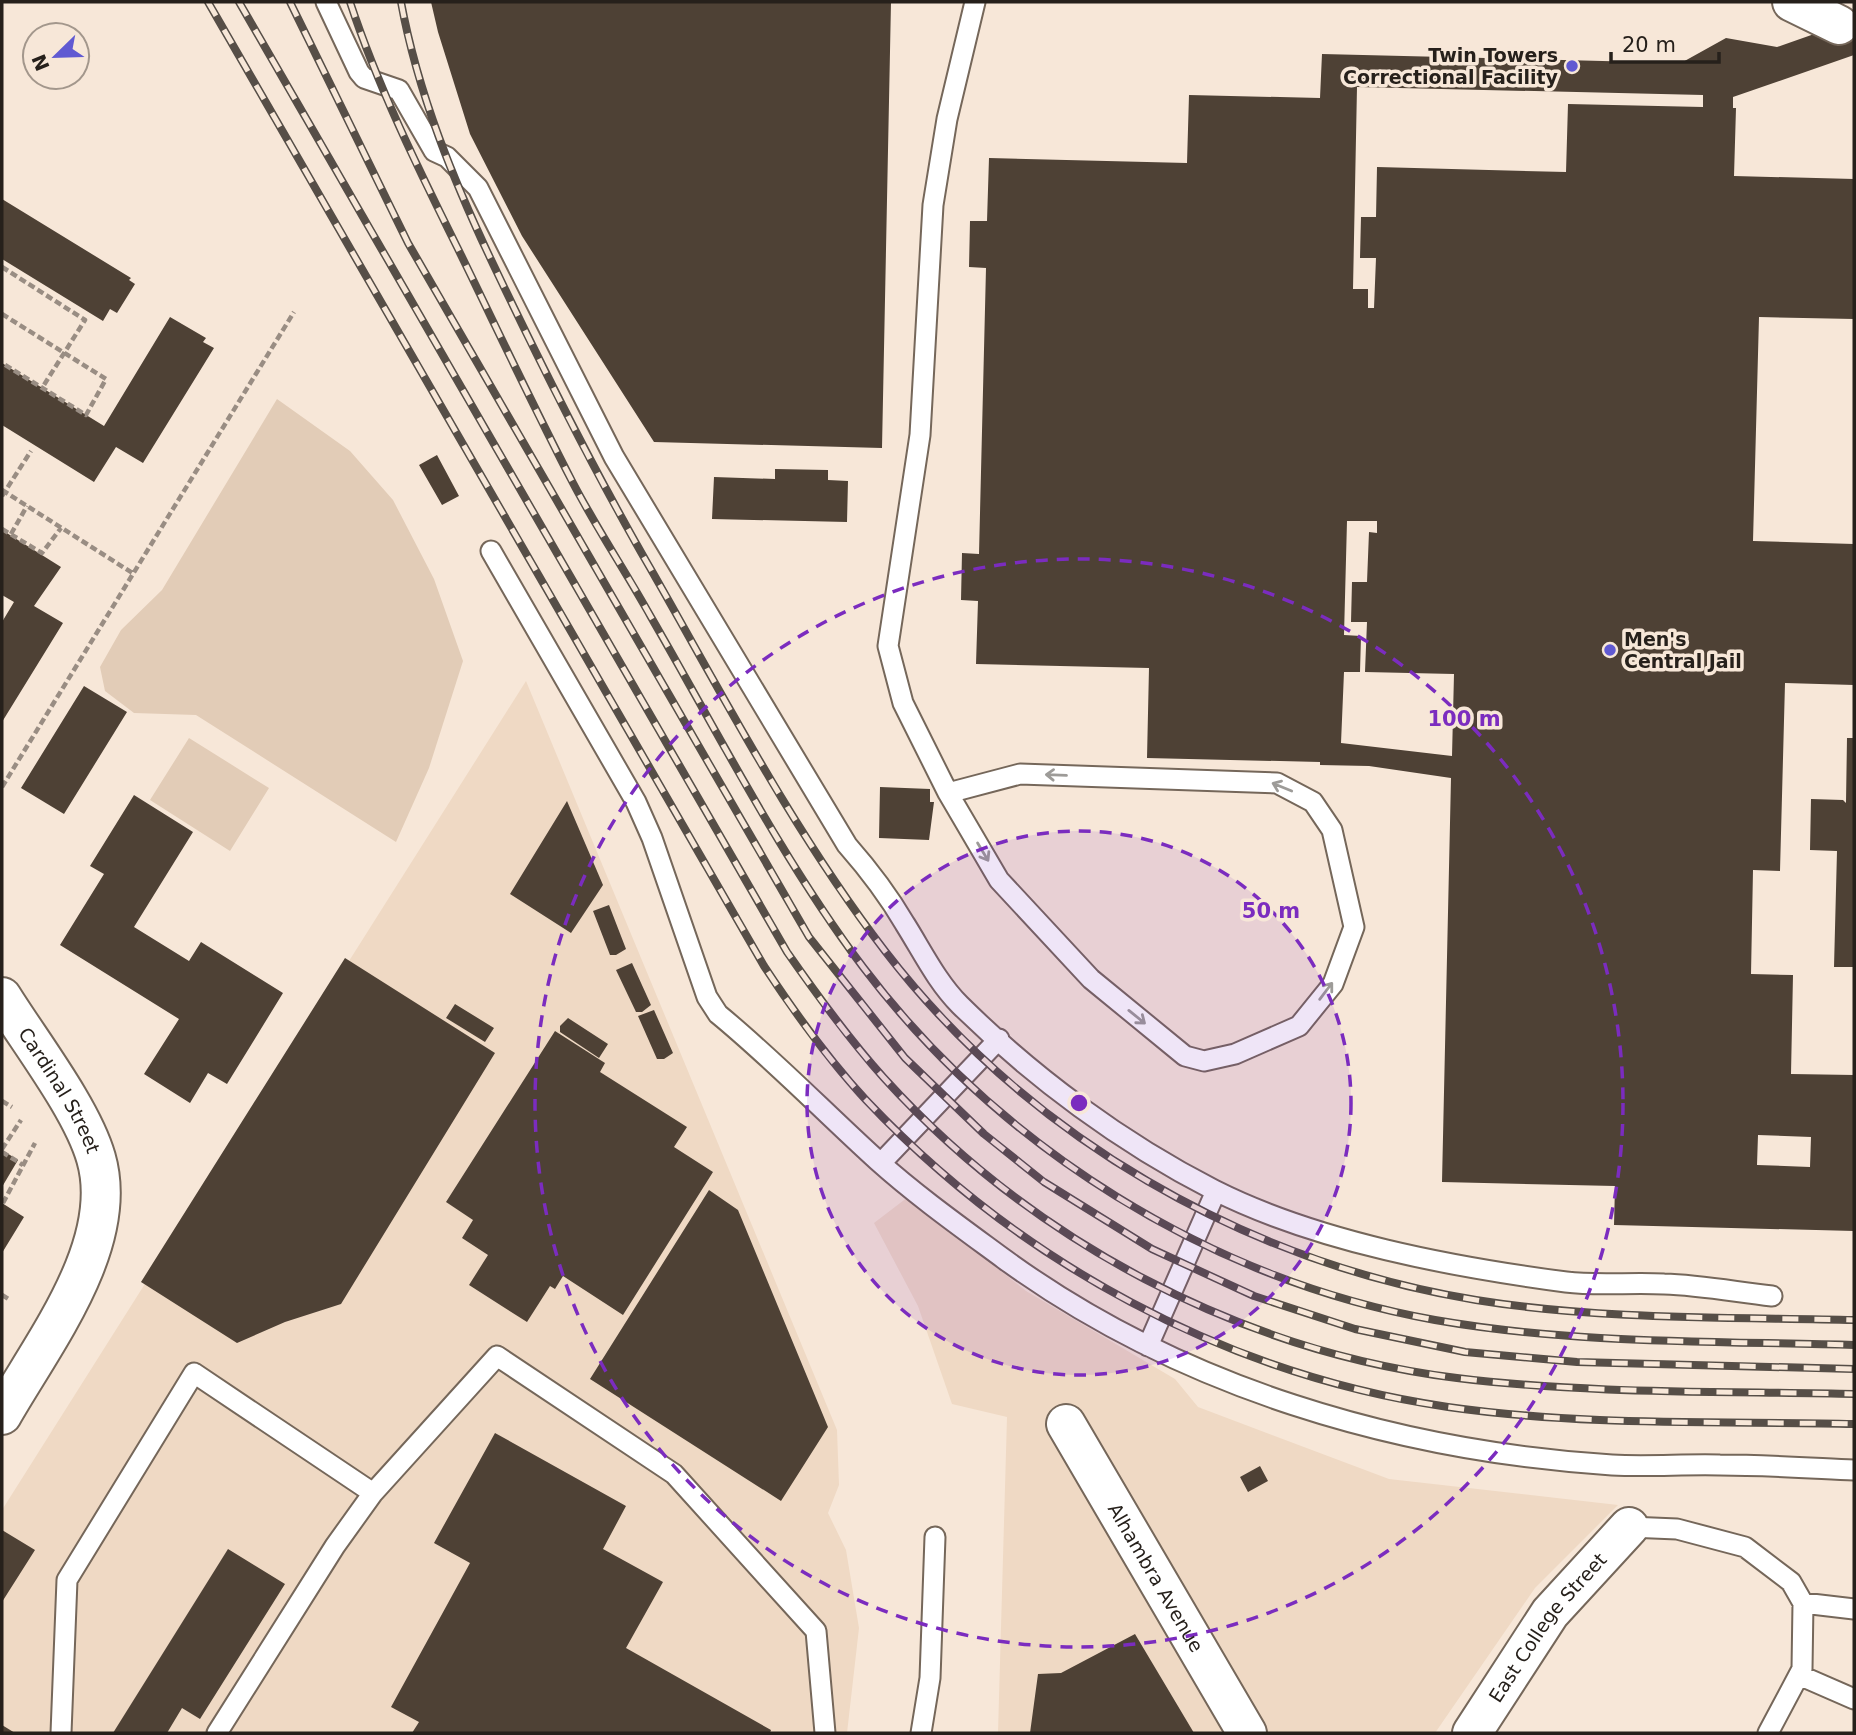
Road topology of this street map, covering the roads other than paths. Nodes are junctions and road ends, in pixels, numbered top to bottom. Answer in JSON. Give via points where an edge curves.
{"nodes":[{"id":1,"x":326,"y":2,"type":"edge"},
{"id":2,"x":975,"y":2,"type":"edge"},
{"id":3,"x":1792,"y":2,"type":"edge"},
{"id":4,"x":1839,"y":25,"type":"dead end"},
{"id":5,"x":491,"y":551,"type":"dead end"},
{"id":6,"x":947,"y":793,"type":"junction"},
{"id":7,"x":2,"y":997,"type":"edge"},
{"id":8,"x":999,"y":1039,"type":"junction"},
{"id":9,"x":881,"y":1163,"type":"junction"},
{"id":10,"x":1216,"y":1191,"type":"junction"},
{"id":11,"x":1772,"y":1296,"type":"dead end"},
{"id":12,"x":1148,"y":1346,"type":"junction"},
{"id":13,"x":2,"y":1415,"type":"edge"},
{"id":14,"x":1066,"y":1424,"type":"dead end"},
{"id":15,"x":1854,"y":1470,"type":"edge"},
{"id":16,"x":373,"y":1493,"type":"junction"},
{"id":17,"x":1629,"y":1527,"type":"joint"},
{"id":18,"x":935,"y":1537,"type":"dead end"},
{"id":19,"x":1803,"y":1603,"type":"junction"},
{"id":20,"x":1854,"y":1609,"type":"edge"},
{"id":21,"x":1799,"y":1675,"type":"junction"},
{"id":22,"x":1854,"y":1699,"type":"edge"},
{"id":23,"x":61,"y":1733,"type":"edge"},
{"id":24,"x":217,"y":1733,"type":"edge"},
{"id":25,"x":825,"y":1733,"type":"edge"},
{"id":26,"x":921,"y":1733,"type":"edge"},
{"id":27,"x":1247,"y":1733,"type":"edge"},
{"id":28,"x":1472,"y":1733,"type":"edge"},
{"id":29,"x":1768,"y":1733,"type":"edge"}],
"edges":[{"from":1,"to":8,"type":"lane","via":[[359,72],[398,90],[434,151],[447,157],[478,188],[614,457],[840,833],[878,881],[958,1003]]},
{"from":2,"to":6,"type":"lane","via":[[947,119],[933,205],[920,435],[888,646],[903,703]]},
{"from":3,"to":4,"type":"street"},
{"from":5,"to":9,"type":"lane","via":[[636,802],[708,997],[719,1014]]},
{"from":6,"to":6,"type":"lane","one_way":true,"via":[[999,880],[1091,979],[1185,1056],[1204,1061],[1235,1054],[1299,1026],[1333,984],[1354,927],[1332,830],[1313,802],[1277,783],[1020,774]]},
{"from":7,"to":13,"type":"street","name":"Cardinal Street","via":[[82,1123],[103,1189],[90,1253]]},
{"from":8,"to":9,"type":"lane"},
{"from":8,"to":10,"type":"lane","via":[[1091,1114]]},
{"from":9,"to":12,"type":"lane","via":[[1005,1259]]},
{"from":10,"to":11,"type":"lane","via":[[1340,1236],[1458,1265],[1570,1283],[1667,1284]]},
{"from":10,"to":12,"type":"lane"},
{"from":12,"to":15,"type":"lane","via":[[1272,1399],[1422,1439],[1613,1465]]},
{"from":14,"to":27,"type":"street","name":"Alhambra Avenue"},
{"from":16,"to":23,"type":"lane","via":[[194,1373],[67,1580]]},
{"from":16,"to":24,"type":"lane"},
{"from":16,"to":25,"type":"lane","via":[[497,1356],[674,1474],[817,1631]]},
{"from":17,"to":19,"type":"lane","via":[[1677,1529],[1745,1547],[1791,1582]]},
{"from":17,"to":28,"type":"street","name":"East College Street","via":[[1550,1613]]},
{"from":18,"to":26,"type":"lane","via":[[930,1678]]},
{"from":19,"to":20,"type":"lane"},
{"from":19,"to":21,"type":"lane"},
{"from":21,"to":22,"type":"lane"},
{"from":21,"to":29,"type":"lane"}]}
